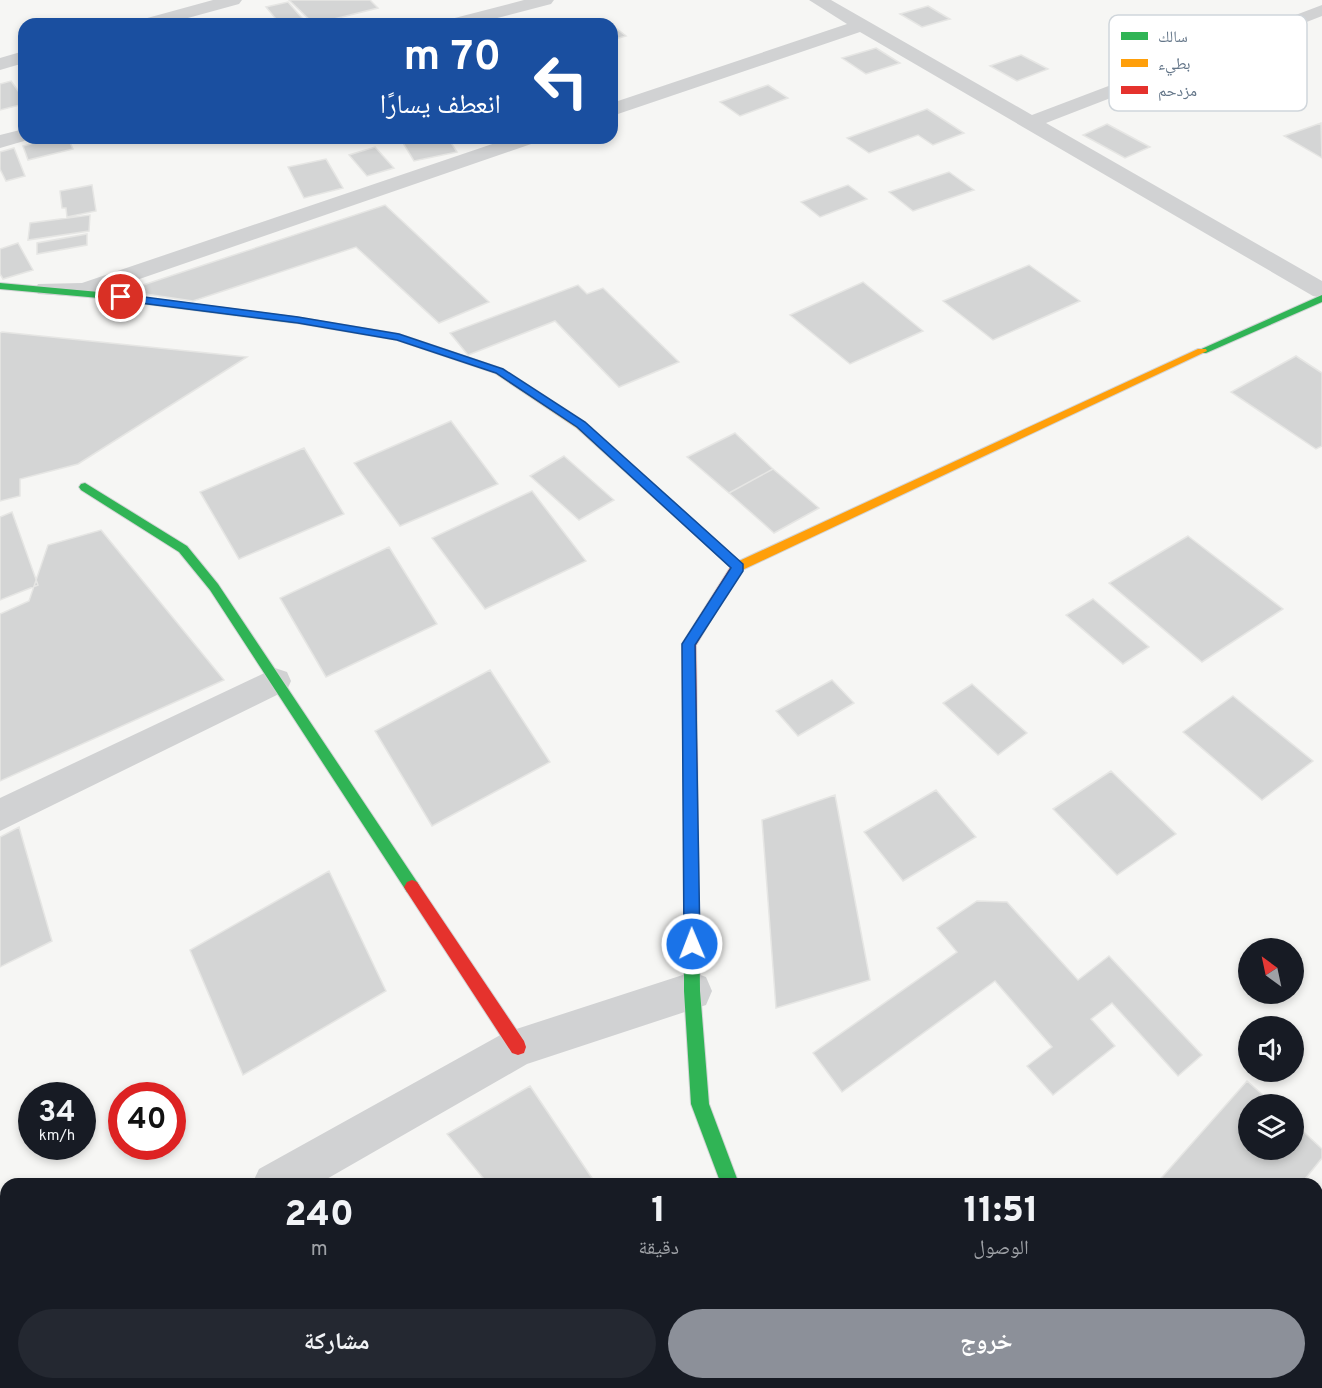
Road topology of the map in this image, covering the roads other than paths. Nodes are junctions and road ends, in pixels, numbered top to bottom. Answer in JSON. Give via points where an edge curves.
{"nodes":[{"id":1,"x":233,"y":0,"type":"edge"},
{"id":2,"x":545,"y":0,"type":"edge"},
{"id":3,"x":818,"y":0,"type":"edge"},
{"id":4,"x":1322,"y":10,"type":"edge"},
{"id":5,"x":1307,"y":16,"type":"edge"},
{"id":6,"x":168,"y":18,"type":"edge"},
{"id":7,"x":476,"y":18,"type":"edge"},
{"id":8,"x":862,"y":25,"type":"junction"},
{"id":9,"x":18,"y":59,"type":"edge"},
{"id":10,"x":0,"y":64,"type":"edge"},
{"id":11,"x":1109,"y":92,"type":"edge"},
{"id":12,"x":618,"y":108,"type":"edge"},
{"id":13,"x":1029,"y":123,"type":"junction"},
{"id":14,"x":18,"y":137,"type":"edge"},
{"id":15,"x":0,"y":142,"type":"edge"},
{"id":16,"x":512,"y":144,"type":"edge"},
{"id":17,"x":2,"y":287,"type":"edge"},
{"id":18,"x":1322,"y":291,"type":"edge"},
{"id":19,"x":1322,"y":298,"type":"edge"},
{"id":20,"x":86,"y":487,"type":"dead end"},
{"id":21,"x":738,"y":567,"type":"junction"},
{"id":22,"x":275,"y":681,"type":"junction"},
{"id":23,"x":0,"y":815,"type":"edge"},
{"id":24,"x":692,"y":991,"type":"junction"},
{"id":25,"x":518,"y":1047,"type":"junction"},
{"id":26,"x":285,"y":1178,"type":"edge"},
{"id":27,"x":727,"y":1178,"type":"edge"}],
"edges":[{"from":1,"to":6,"type":"street"},
{"from":2,"to":7,"type":"street"},
{"from":3,"to":8,"type":"street"},
{"from":4,"to":5,"type":"street"},
{"from":8,"to":12,"type":"street"},
{"from":8,"to":13,"type":"street"},
{"from":9,"to":10,"type":"street"},
{"from":11,"to":13,"type":"street"},
{"from":13,"to":18,"type":"street"},
{"from":14,"to":15,"type":"street"},
{"from":16,"to":17,"type":"street","via":[[84,290]]},
{"from":17,"to":21,"type":"street","via":[[298,320],[399,338],[500,371],[581,425]]},
{"from":19,"to":21,"type":"street"},
{"from":20,"to":22,"type":"street","via":[[183,549],[214,587]]},
{"from":21,"to":24,"type":"street","via":[[688,644]]},
{"from":22,"to":23,"type":"street"},
{"from":22,"to":25,"type":"street"},
{"from":24,"to":25,"type":"street"},
{"from":24,"to":27,"type":"street","via":[[700,1104]]},
{"from":25,"to":26,"type":"street"}]}
